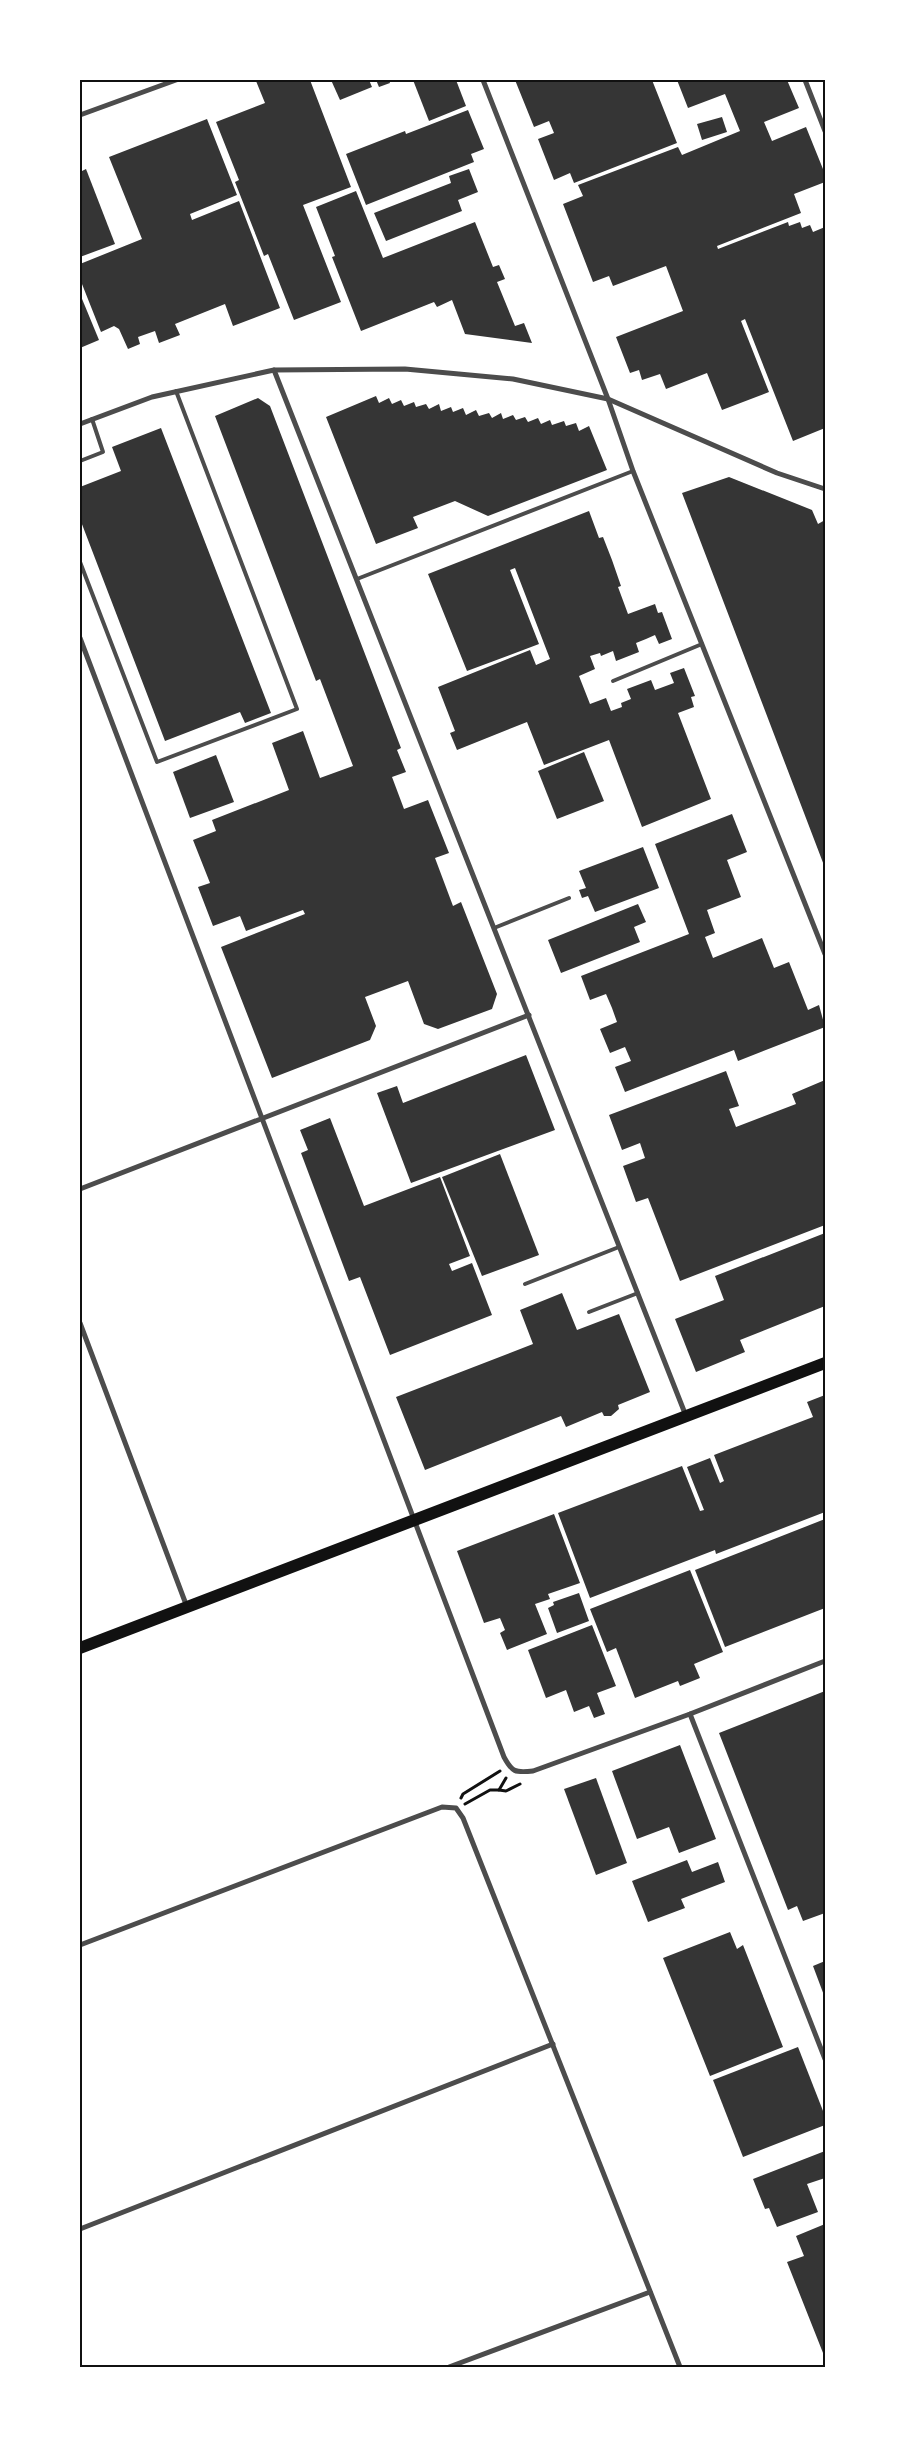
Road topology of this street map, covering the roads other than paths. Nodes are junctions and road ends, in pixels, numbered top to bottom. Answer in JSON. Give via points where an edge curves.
{"nodes":[{"id":1,"x":176,"y":80,"type":"edge"},
{"id":2,"x":483,"y":80,"type":"edge"},
{"id":3,"x":805,"y":80,"type":"edge"},
{"id":4,"x":80,"y":115,"type":"edge"},
{"id":5,"x":825,"y":131,"type":"edge"},
{"id":6,"x":274,"y":370,"type":"junction"},
{"id":7,"x":176,"y":392,"type":"junction"},
{"id":8,"x":608,"y":399,"type":"junction"},
{"id":9,"x":92,"y":419,"type":"junction"},
{"id":10,"x":80,"y":424,"type":"edge"},
{"id":11,"x":80,"y":460,"type":"edge"},
{"id":12,"x":633,"y":471,"type":"junction"},
{"id":13,"x":825,"y":489,"type":"edge"},
{"id":14,"x":80,"y":562,"type":"edge"},
{"id":15,"x":357,"y":579,"type":"junction"},
{"id":16,"x":80,"y":638,"type":"edge"},
{"id":17,"x":702,"y":644,"type":"junction"},
{"id":18,"x":613,"y":681,"type":"dead end"},
{"id":19,"x":569,"y":898,"type":"dead end"},
{"id":20,"x":494,"y":928,"type":"junction"},
{"id":21,"x":825,"y":954,"type":"edge"},
{"id":22,"x":529,"y":1015,"type":"junction"},
{"id":23,"x":261,"y":1119,"type":"junction"},
{"id":24,"x":80,"y":1189,"type":"edge"},
{"id":25,"x":619,"y":1247,"type":"junction"},
{"id":26,"x":525,"y":1284,"type":"dead end"},
{"id":27,"x":638,"y":1293,"type":"junction"},
{"id":28,"x":589,"y":1312,"type":"dead end"},
{"id":29,"x":80,"y":1324,"type":"edge"},
{"id":30,"x":825,"y":1363,"type":"edge"},
{"id":31,"x":686,"y":1416,"type":"junction"},
{"id":32,"x":414,"y":1520,"type":"junction"},
{"id":33,"x":187,"y":1608,"type":"junction"},
{"id":34,"x":80,"y":1648,"type":"edge"},
{"id":35,"x":825,"y":1661,"type":"edge"},
{"id":36,"x":690,"y":1714,"type":"junction"},
{"id":37,"x":80,"y":1945,"type":"edge"},
{"id":38,"x":553,"y":2044,"type":"junction"},
{"id":39,"x":825,"y":2059,"type":"edge"},
{"id":40,"x":80,"y":2229,"type":"edge"},
{"id":41,"x":650,"y":2292,"type":"junction"},
{"id":42,"x":449,"y":2367,"type":"edge"},
{"id":43,"x":680,"y":2367,"type":"edge"}],
"edges":[{"from":1,"to":4,"type":"street"},
{"from":2,"to":8,"type":"street"},
{"from":3,"to":5,"type":"street"},
{"from":6,"to":7,"type":"street"},
{"from":6,"to":8,"type":"street","via":[[405,369],[513,379]]},
{"from":6,"to":15,"type":"street"},
{"from":7,"to":9,"type":"street","via":[[152,397]]},
{"from":7,"to":14,"type":"lane","via":[[297,709],[157,762]]},
{"from":8,"to":12,"type":"street"},
{"from":8,"to":13,"type":"street","via":[[777,473]]},
{"from":9,"to":10,"type":"street"},
{"from":9,"to":11,"type":"lane","via":[[103,452]]},
{"from":12,"to":15,"type":"lane"},
{"from":12,"to":17,"type":"street"},
{"from":15,"to":20,"type":"street"},
{"from":16,"to":23,"type":"street"},
{"from":17,"to":18,"type":"lane"},
{"from":17,"to":21,"type":"street"},
{"from":19,"to":20,"type":"lane"},
{"from":20,"to":22,"type":"street"},
{"from":22,"to":23,"type":"street"},
{"from":22,"to":25,"type":"street"},
{"from":23,"to":24,"type":"street"},
{"from":23,"to":32,"type":"street"},
{"from":25,"to":26,"type":"lane"},
{"from":25,"to":27,"type":"street"},
{"from":27,"to":28,"type":"lane"},
{"from":27,"to":31,"type":"street"},
{"from":29,"to":33,"type":"street"},
{"from":30,"to":31,"type":"main road"},
{"from":31,"to":32,"type":"main road"},
{"from":32,"to":33,"type":"main road"},
{"from":32,"to":36,"type":"street","via":[[510,1768],[520,1772],[533,1771]]},
{"from":33,"to":34,"type":"main road"},
{"from":35,"to":36,"type":"street"},
{"from":36,"to":39,"type":"street"},
{"from":37,"to":38,"type":"street","via":[[442,1807],[456,1808],[463,1818]]},
{"from":38,"to":40,"type":"street"},
{"from":38,"to":41,"type":"street"},
{"from":41,"to":42,"type":"street"},
{"from":41,"to":43,"type":"street"}]}
